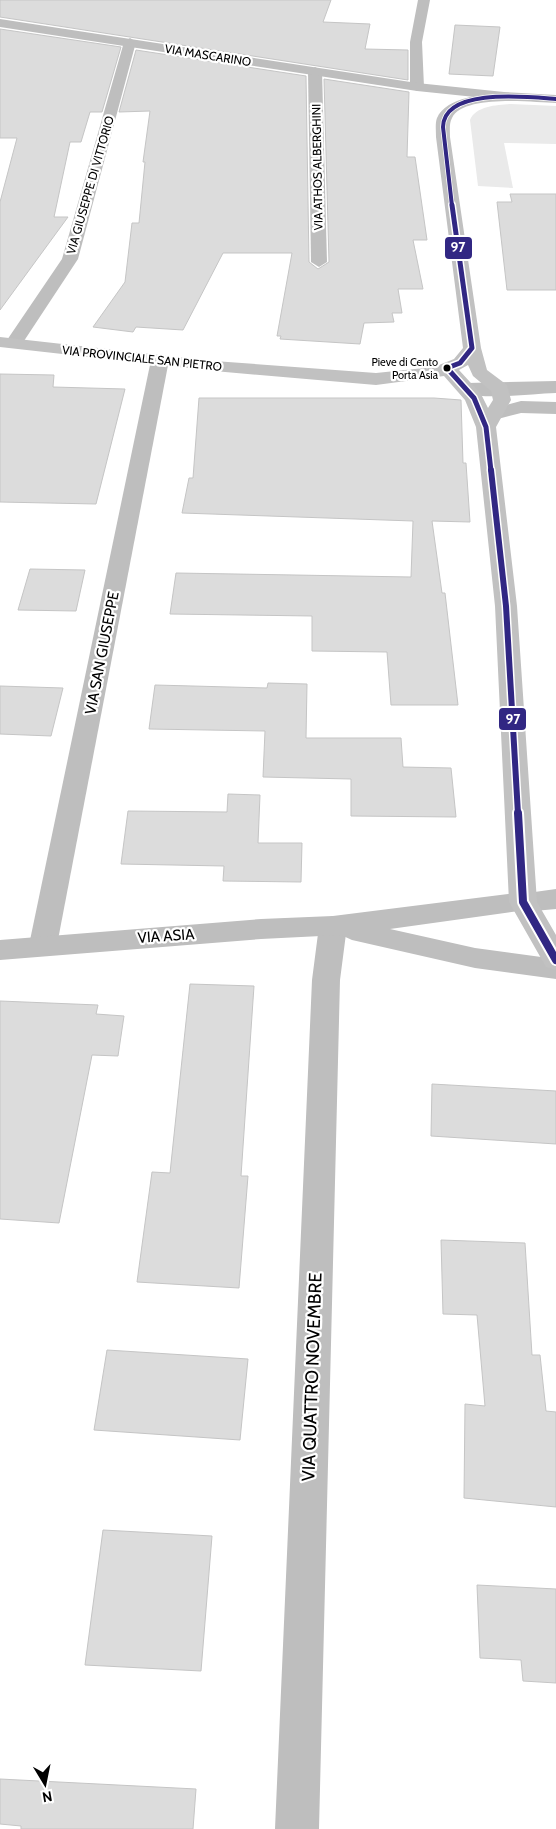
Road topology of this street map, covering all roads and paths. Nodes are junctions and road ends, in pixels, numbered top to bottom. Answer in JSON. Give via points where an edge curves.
{"nodes":[{"id":1,"x":424,"y":0,"type":"edge"},
{"id":2,"x":0,"y":23,"type":"edge"},
{"id":3,"x":130,"y":42,"type":"junction"},
{"id":4,"x":315,"y":71,"type":"junction"},
{"id":5,"x":416,"y":87,"type":"junction"},
{"id":6,"x":504,"y":96,"type":"junction"},
{"id":7,"x":556,"y":98,"type":"edge"},
{"id":8,"x":452,"y":108,"type":"junction"},
{"id":9,"x":319,"y":262,"type":"dead end"},
{"id":10,"x":7,"y":343,"type":"edge"},
{"id":11,"x":472,"y":348,"type":"junction"},
{"id":12,"x":160,"y":360,"type":"junction"},
{"id":13,"x":447,"y":368,"type":"junction"},
{"id":14,"x":376,"y":379,"type":"junction"},
{"id":15,"x":494,"y":385,"type":"junction"},
{"id":16,"x":556,"y":387,"type":"edge"},
{"id":17,"x":467,"y":389,"type":"junction"},
{"id":18,"x":556,"y":407,"type":"edge"},
{"id":19,"x":490,"y":421,"type":"junction"},
{"id":20,"x":556,"y":899,"type":"edge"},
{"id":21,"x":523,"y":902,"type":"junction"},
{"id":22,"x":333,"y":926,"type":"junction"},
{"id":23,"x":44,"y":945,"type":"junction"},
{"id":24,"x":0,"y":950,"type":"edge"},
{"id":25,"x":556,"y":960,"type":"edge"},
{"id":26,"x":556,"y":969,"type":"edge"},
{"id":27,"x":297,"y":1829,"type":"edge"}],
"edges":[{"from":1,"to":5,"type":"street","via":[[416,42]]},
{"from":2,"to":3,"type":"street","name":"VIA MASCARINO"},
{"from":3,"to":4,"type":"street","name":"VIA MASCARINO"},
{"from":3,"to":10,"type":"street","name":"VIA GIUSEPPE DI VITTORIO","via":[[70,259]]},
{"from":4,"to":5,"type":"street","name":"VIA MASCARINO"},
{"from":4,"to":9,"type":"street","name":"VIA ATHOS ALBERGHINI"},
{"from":5,"to":6,"type":"street","name":"VIA MASCARINO"},
{"from":5,"to":8,"type":"street","name":"VIA MASCARINO"},
{"from":6,"to":7,"type":"main road"},
{"from":6,"to":8,"type":"main road","via":[[481,98]]},
{"from":8,"to":11,"type":"main road","via":[[444,118],[443,138]]},
{"from":10,"to":12,"type":"main road","name":"VIA PROVINCIALE SAN PIETRO"},
{"from":11,"to":13,"type":"main road","via":[[460,363]]},
{"from":11,"to":15,"type":"main road","via":[[479,372]]},
{"from":12,"to":14,"type":"main road","name":"VIA PROVINCIALE SAN PIETRO"},
{"from":12,"to":23,"type":"street","name":"VIA SAN GIUSEPPE"},
{"from":13,"to":14,"type":"main road"},
{"from":13,"to":15,"type":"main road"},
{"from":13,"to":17,"type":"main road"},
{"from":14,"to":17,"type":"main road"},
{"from":15,"to":16,"type":"street"},
{"from":15,"to":17,"type":"street"},
{"from":15,"to":18,"type":"street","via":[[528,402]]},
{"from":15,"to":19,"type":"main road","via":[[502,400]]},
{"from":17,"to":19,"type":"main road"},
{"from":18,"to":19,"type":"street","via":[[520,407]]},
{"from":19,"to":21,"type":"main road","via":[[506,606]]},
{"from":20,"to":21,"type":"street","name":"VIA ASIA"},
{"from":21,"to":22,"type":"street","name":"VIA ASIA"},
{"from":21,"to":25,"type":"main road"},
{"from":22,"to":23,"type":"street","name":"VIA ASIA"},
{"from":22,"to":26,"type":"street","name":"VIA ASIA","via":[[475,958]]},
{"from":22,"to":27,"type":"street","name":"VIA QUATTRO NOVEMBRE","via":[[326,980]]},
{"from":23,"to":24,"type":"street","name":"VIA ASIA"}]}
